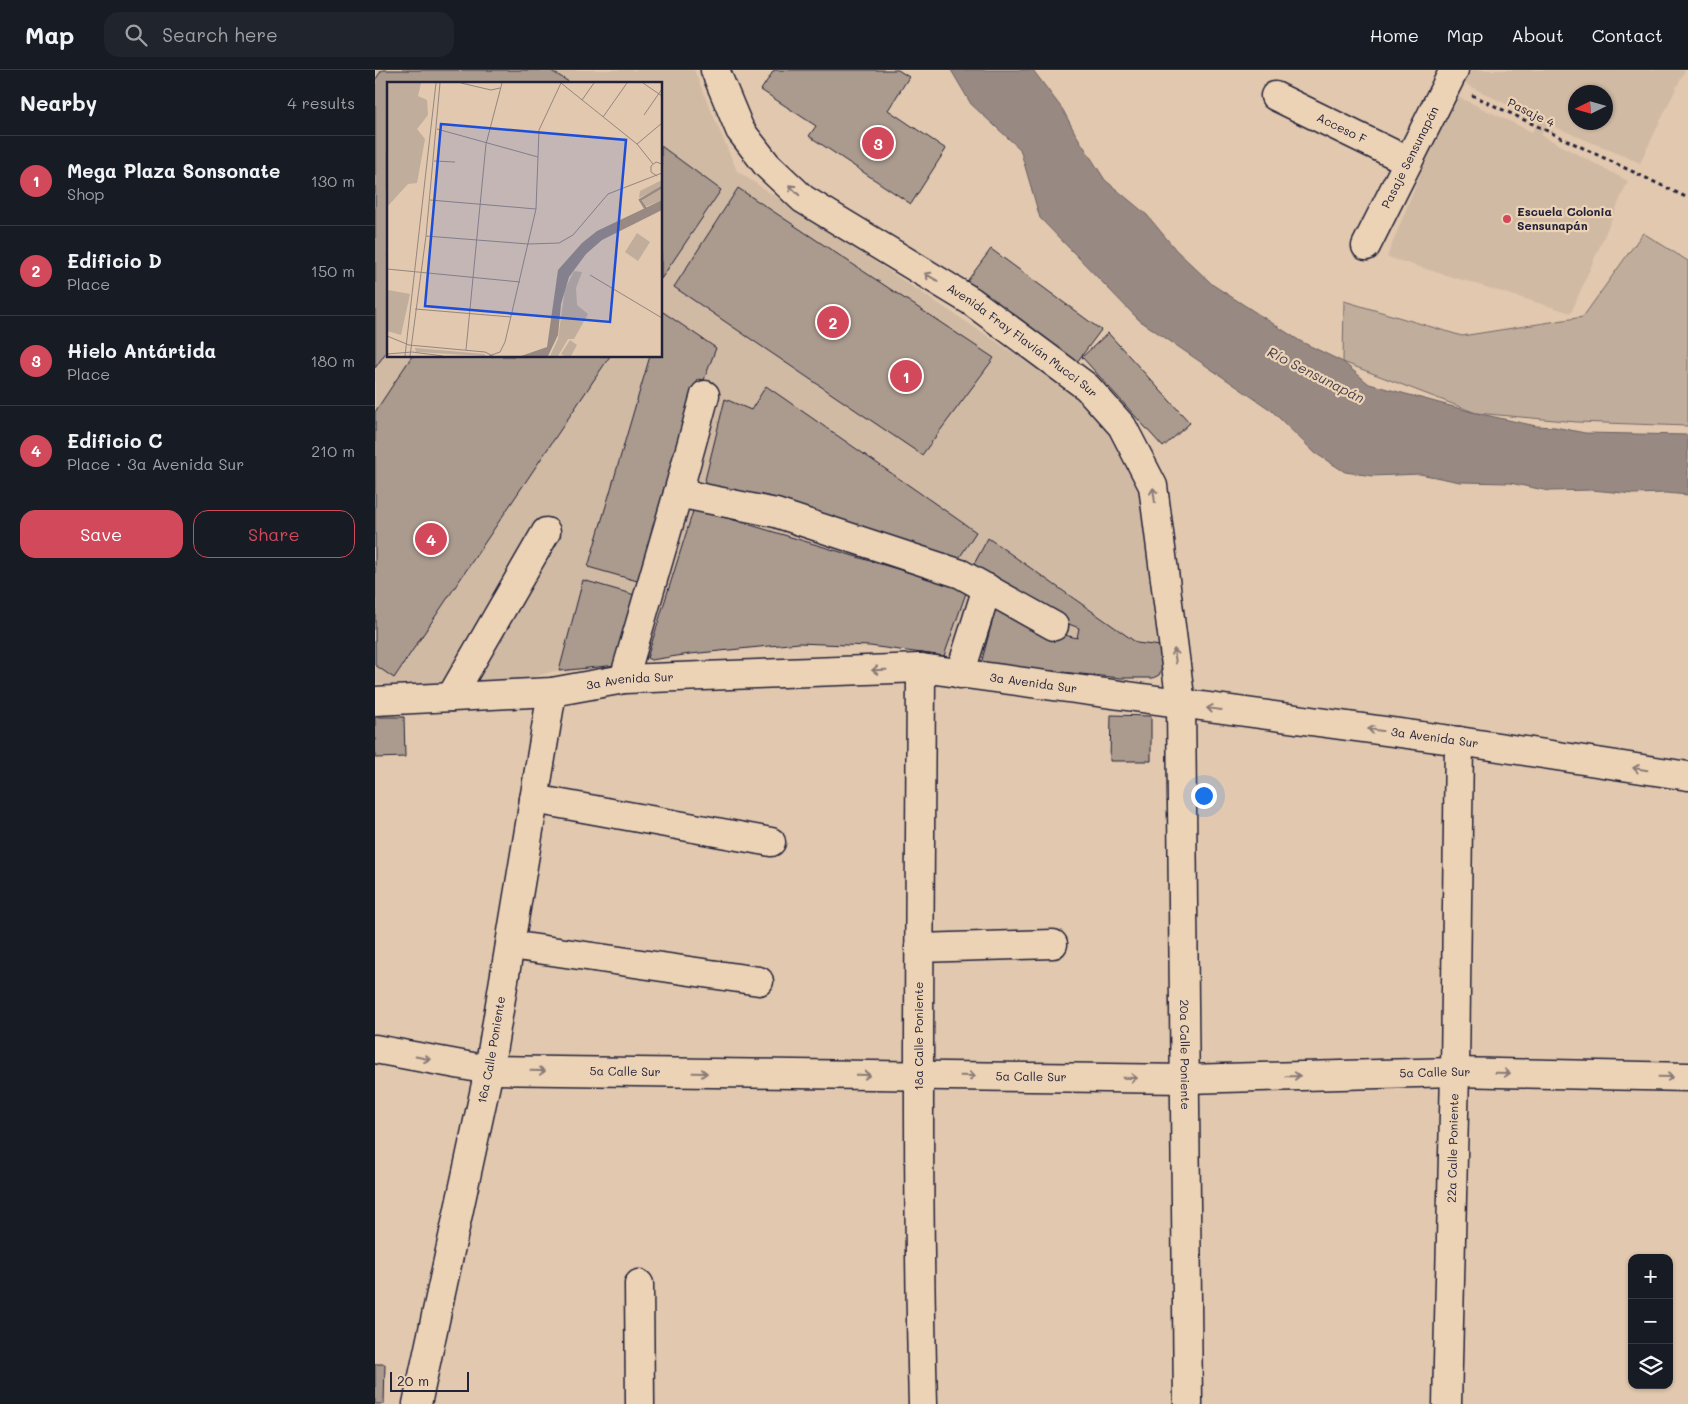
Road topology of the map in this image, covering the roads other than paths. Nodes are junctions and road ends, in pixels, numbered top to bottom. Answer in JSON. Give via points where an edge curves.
{"nodes":[{"id":1,"x":715,"y":70,"type":"edge"},
{"id":2,"x":1450,"y":76,"type":"edge"},
{"id":3,"x":1275,"y":96,"type":"dead end"},
{"id":4,"x":1408,"y":161,"type":"junction"},
{"id":5,"x":1366,"y":246,"type":"dead end"},
{"id":6,"x":705,"y":395,"type":"dead end"},
{"id":7,"x":679,"y":493,"type":"junction"},
{"id":8,"x":546,"y":532,"type":"dead end"},
{"id":9,"x":987,"y":588,"type":"junction"},
{"id":10,"x":1054,"y":626,"type":"dead end"},
{"id":11,"x":921,"y":668,"type":"junction"},
{"id":12,"x":960,"y":674,"type":"junction"},
{"id":13,"x":623,"y":679,"type":"junction"},
{"id":14,"x":552,"y":692,"type":"junction"},
{"id":15,"x":451,"y":697,"type":"junction"},
{"id":16,"x":375,"y":701,"type":"edge"},
{"id":17,"x":1181,"y":704,"type":"junction"},
{"id":18,"x":1459,"y":741,"type":"junction"},
{"id":19,"x":1688,"y":776,"type":"edge"},
{"id":20,"x":534,"y":799,"type":"junction"},
{"id":21,"x":771,"y":842,"type":"dead end"},
{"id":22,"x":1053,"y":944,"type":"dead end"},
{"id":23,"x":510,"y":945,"type":"junction"},
{"id":24,"x":919,"y":948,"type":"junction"},
{"id":25,"x":759,"y":981,"type":"dead end"},
{"id":26,"x":375,"y":1049,"type":"edge"},
{"id":27,"x":489,"y":1070,"type":"junction"},
{"id":28,"x":1455,"y":1072,"type":"junction"},
{"id":29,"x":919,"y":1076,"type":"junction"},
{"id":30,"x":1688,"y":1077,"type":"edge"},
{"id":31,"x":1186,"y":1079,"type":"junction"},
{"id":32,"x":639,"y":1284,"type":"dead end"},
{"id":33,"x":417,"y":1404,"type":"edge"},
{"id":34,"x":640,"y":1404,"type":"edge"},
{"id":35,"x":923,"y":1404,"type":"edge"},
{"id":36,"x":1188,"y":1404,"type":"edge"},
{"id":37,"x":1447,"y":1404,"type":"edge"}],
"edges":[{"from":17,"to":1,"type":"street","name":"Avenida Fray Flavián Mucci Sur","one_way":true,"via":[[1153,486],[1122,426],[1087,387],[971,302],[803,199],[767,165],[740,130]]},
{"from":2,"to":4,"type":"street","name":"Pasaje Sensunapán"},
{"from":3,"to":4,"type":"street","name":"Acceso F"},
{"from":4,"to":5,"type":"street","name":"Pasaje Sensunapán"},
{"from":6,"to":7,"type":"street"},
{"from":7,"to":9,"type":"street","via":[[777,513],[961,574]]},
{"from":7,"to":13,"type":"street"},
{"from":8,"to":15,"type":"street"},
{"from":9,"to":10,"type":"street"},
{"from":9,"to":12,"type":"street"},
{"from":11,"to":12,"type":"street","name":"3a Avenida Sur"},
{"from":11,"to":13,"type":"street","name":"3a Avenida Sur","one_way":true},
{"from":11,"to":24,"type":"street","name":"18a Calle Poniente"},
{"from":12,"to":17,"type":"street","name":"3a Avenida Sur"},
{"from":13,"to":14,"type":"street","name":"3a Avenida Sur"},
{"from":14,"to":15,"type":"street","name":"3a Avenida Sur"},
{"from":14,"to":20,"type":"street","name":"16a Calle Poniente"},
{"from":15,"to":16,"type":"street","name":"3a Avenida Sur"},
{"from":18,"to":17,"type":"street","name":"3a Avenida Sur","one_way":true},
{"from":17,"to":31,"type":"street","name":"20a Calle Poniente"},
{"from":19,"to":18,"type":"street","name":"3a Avenida Sur","one_way":true},
{"from":18,"to":28,"type":"street","name":"22a Calle Poniente"},
{"from":20,"to":21,"type":"street"},
{"from":20,"to":23,"type":"street","name":"16a Calle Poniente"},
{"from":22,"to":24,"type":"street"},
{"from":23,"to":25,"type":"street"},
{"from":23,"to":27,"type":"street","name":"16a Calle Poniente"},
{"from":24,"to":29,"type":"street","name":"18a Calle Poniente"},
{"from":26,"to":27,"type":"street","name":"5a Calle Sur","one_way":true},
{"from":27,"to":29,"type":"street","name":"5a Calle Sur","one_way":true},
{"from":27,"to":33,"type":"street","name":"16a Calle Poniente"},
{"from":28,"to":30,"type":"street","name":"5a Calle Sur","one_way":true},
{"from":31,"to":28,"type":"street","name":"5a Calle Sur","one_way":true},
{"from":28,"to":37,"type":"street","name":"22a Calle Poniente"},
{"from":29,"to":31,"type":"street","name":"5a Calle Sur","one_way":true},
{"from":29,"to":35,"type":"street","name":"18a Calle Poniente"},
{"from":31,"to":36,"type":"street","name":"20a Calle Poniente"},
{"from":32,"to":34,"type":"street"}]}
